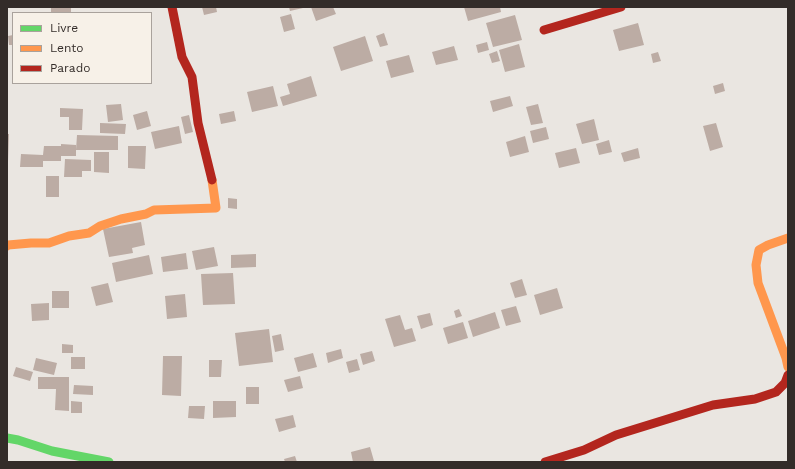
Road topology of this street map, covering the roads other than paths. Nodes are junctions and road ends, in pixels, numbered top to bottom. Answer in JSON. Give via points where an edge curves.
{"nodes":[{"id":1,"x":172,"y":7,"type":"edge"},
{"id":2,"x":621,"y":7,"type":"edge"},
{"id":3,"x":544,"y":30,"type":"dead end"},
{"id":4,"x":788,"y":238,"type":"edge"},
{"id":5,"x":7,"y":246,"type":"edge"},
{"id":6,"x":788,"y":367,"type":"edge"},
{"id":7,"x":788,"y":375,"type":"edge"},
{"id":8,"x":7,"y":438,"type":"edge"},
{"id":9,"x":110,"y":462,"type":"edge"},
{"id":10,"x":546,"y":462,"type":"edge"}],
"edges":[{"from":1,"to":5,"type":"street","via":[[182,57],[192,77],[198,123],[213,184],[216,208],[154,210],[100,226],[89,233],[49,243]]},
{"from":2,"to":3,"type":"street"},
{"from":4,"to":6,"type":"street","via":[[759,250],[756,265],[758,283]]},
{"from":7,"to":10,"type":"street","via":[[785,383],[776,392],[754,399],[713,405],[616,435],[584,450]]},
{"from":8,"to":9,"type":"street","via":[[52,451]]}]}
